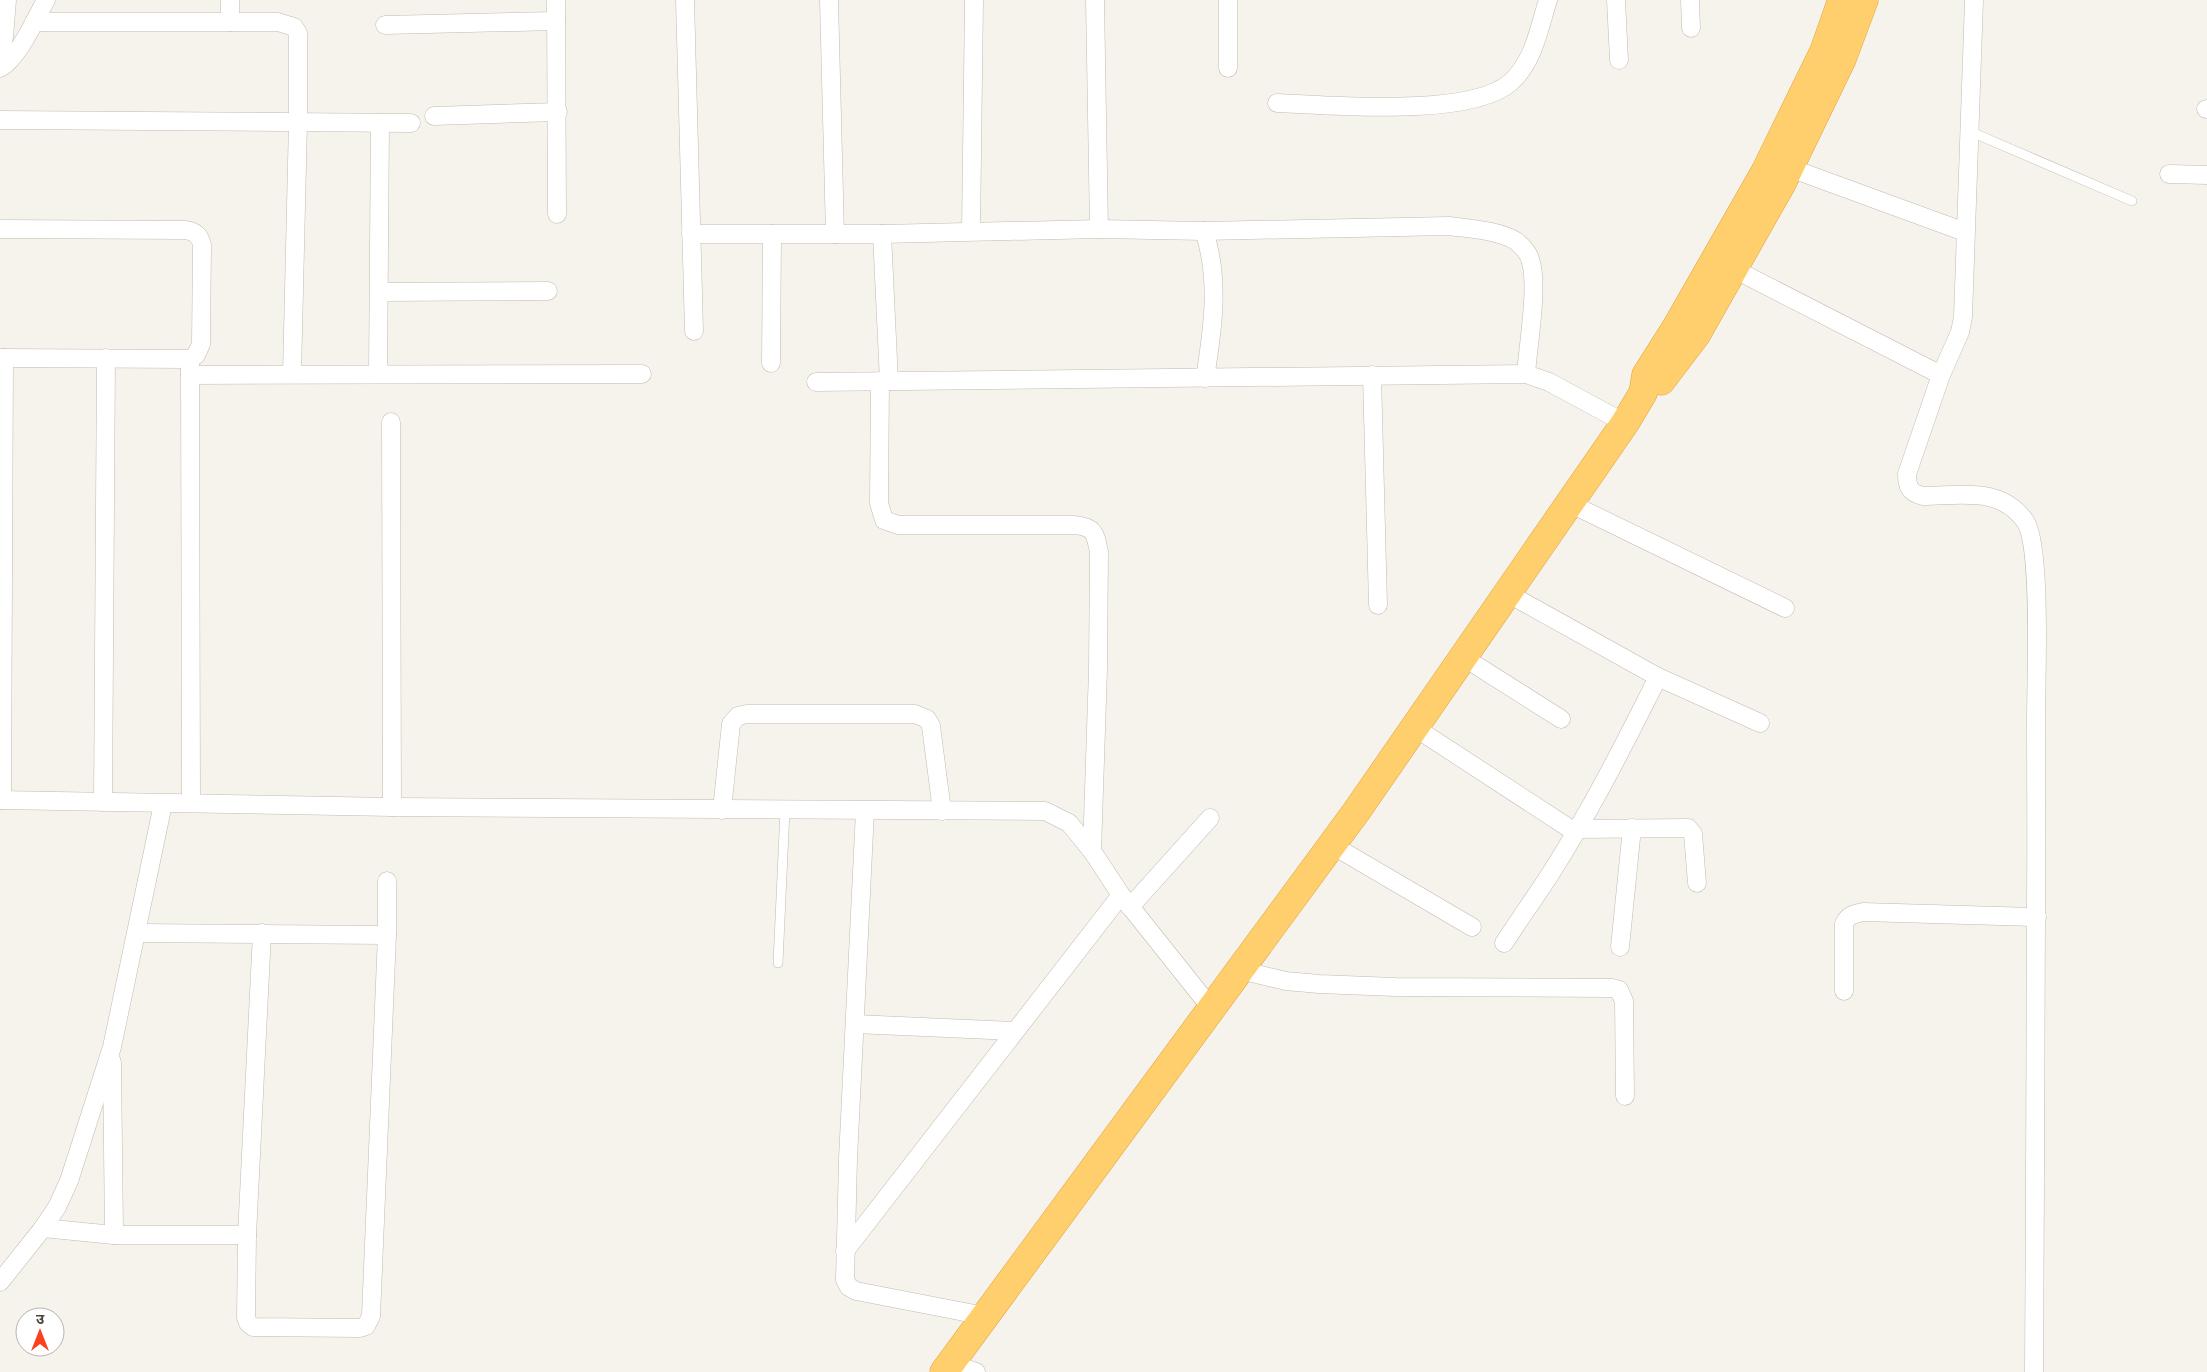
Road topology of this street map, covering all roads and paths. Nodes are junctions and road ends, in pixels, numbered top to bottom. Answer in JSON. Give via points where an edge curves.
{"nodes":[{"id":1,"x":7,"y":0,"type":"edge"},
{"id":2,"x":46,"y":0,"type":"edge"},
{"id":3,"x":230,"y":0,"type":"edge"},
{"id":4,"x":556,"y":0,"type":"edge"},
{"id":5,"x":685,"y":0,"type":"edge"},
{"id":6,"x":829,"y":0,"type":"edge"},
{"id":7,"x":974,"y":0,"type":"edge"},
{"id":8,"x":1095,"y":0,"type":"edge"},
{"id":9,"x":1228,"y":0,"type":"edge"},
{"id":10,"x":1548,"y":0,"type":"edge"},
{"id":11,"x":1616,"y":0,"type":"edge"},
{"id":12,"x":1690,"y":0,"type":"edge"},
{"id":13,"x":1842,"y":0,"type":"edge"},
{"id":14,"x":1864,"y":0,"type":"edge"},
{"id":15,"x":1974,"y":0,"type":"edge"},
{"id":16,"x":556,"y":21,"type":"junction"},
{"id":17,"x":34,"y":22,"type":"junction"},
{"id":18,"x":230,"y":22,"type":"junction"},
{"id":19,"x":386,"y":25,"type":"dead end"},
{"id":20,"x":1690,"y":28,"type":"dead end"},
{"id":21,"x":0,"y":52,"type":"edge"},
{"id":22,"x":1619,"y":60,"type":"dead end"},
{"id":23,"x":0,"y":68,"type":"edge"},
{"id":24,"x":1228,"y":68,"type":"dead end"},
{"id":25,"x":1277,"y":103,"type":"dead end"},
{"id":26,"x":558,"y":112,"type":"junction"},
{"id":27,"x":434,"y":116,"type":"dead end"},
{"id":28,"x":0,"y":120,"type":"edge"},
{"id":29,"x":298,"y":122,"type":"junction"},
{"id":30,"x":380,"y":123,"type":"junction"},
{"id":31,"x":411,"y":123,"type":"dead end"},
{"id":32,"x":1968,"y":131,"type":"junction"},
{"id":33,"x":1790,"y":168,"type":"junction"},
{"id":34,"x":2169,"y":174,"type":"dead end"},
{"id":35,"x":2207,"y":175,"type":"edge"},
{"id":36,"x":2132,"y":201,"type":"dead end"},
{"id":37,"x":557,"y":214,"type":"dead end"},
{"id":38,"x":0,"y":229,"type":"edge"},
{"id":39,"x":1099,"y":229,"type":"junction"},
{"id":40,"x":971,"y":231,"type":"junction"},
{"id":41,"x":1204,"y":231,"type":"junction"},
{"id":42,"x":1965,"y":232,"type":"junction"},
{"id":43,"x":691,"y":234,"type":"junction"},
{"id":44,"x":772,"y":234,"type":"junction"},
{"id":45,"x":835,"y":234,"type":"junction"},
{"id":46,"x":882,"y":234,"type":"junction"},
{"id":47,"x":1734,"y":269,"type":"junction"},
{"id":48,"x":548,"y":291,"type":"dead end"},
{"id":49,"x":379,"y":292,"type":"junction"},
{"id":50,"x":694,"y":331,"type":"dead end"},
{"id":51,"x":2,"y":358,"type":"edge"},
{"id":52,"x":106,"y":358,"type":"junction"},
{"id":53,"x":771,"y":363,"type":"dead end"},
{"id":54,"x":190,"y":367,"type":"junction"},
{"id":55,"x":292,"y":374,"type":"junction"},
{"id":56,"x":378,"y":374,"type":"junction"},
{"id":57,"x":642,"y":374,"type":"dead end"},
{"id":58,"x":1526,"y":374,"type":"junction"},
{"id":59,"x":1372,"y":375,"type":"junction"},
{"id":60,"x":1942,"y":376,"type":"junction"},
{"id":61,"x":1205,"y":378,"type":"junction"},
{"id":62,"x":884,"y":381,"type":"junction"},
{"id":63,"x":816,"y":382,"type":"dead end"},
{"id":64,"x":1643,"y":393,"type":"junction"},
{"id":65,"x":391,"y":422,"type":"dead end"},
{"id":66,"x":1625,"y":422,"type":"junction"},
{"id":67,"x":1569,"y":503,"type":"junction"},
{"id":68,"x":1508,"y":593,"type":"junction"},
{"id":69,"x":1378,"y":605,"type":"dead end"},
{"id":70,"x":1785,"y":608,"type":"dead end"},
{"id":71,"x":1463,"y":657,"type":"junction"},
{"id":72,"x":1658,"y":677,"type":"junction"},
{"id":73,"x":1561,"y":720,"type":"dead end"},
{"id":74,"x":1760,"y":723,"type":"dead end"},
{"id":75,"x":1414,"y":728,"type":"junction"},
{"id":76,"x":1,"y":800,"type":"edge"},
{"id":77,"x":103,"y":802,"type":"junction"},
{"id":78,"x":191,"y":802,"type":"junction"},
{"id":79,"x":163,"y":804,"type":"junction"},
{"id":80,"x":392,"y":807,"type":"junction"},
{"id":81,"x":722,"y":810,"type":"junction"},
{"id":82,"x":785,"y":810,"type":"junction"},
{"id":83,"x":865,"y":811,"type":"junction"},
{"id":84,"x":942,"y":811,"type":"junction"},
{"id":85,"x":1210,"y":818,"type":"dead end"},
{"id":86,"x":1632,"y":828,"type":"junction"},
{"id":87,"x":1576,"y":830,"type":"junction"},
{"id":88,"x":1332,"y":845,"type":"junction"},
{"id":89,"x":1092,"y":851,"type":"junction"},
{"id":90,"x":388,"y":881,"type":"dead end"},
{"id":91,"x":1697,"y":883,"type":"dead end"},
{"id":92,"x":1126,"y":901,"type":"junction"},
{"id":93,"x":2037,"y":917,"type":"junction"},
{"id":94,"x":1472,"y":927,"type":"dead end"},
{"id":95,"x":137,"y":933,"type":"junction"},
{"id":96,"x":262,"y":933,"type":"junction"},
{"id":97,"x":387,"y":935,"type":"junction"},
{"id":98,"x":1504,"y":943,"type":"dead end"},
{"id":99,"x":1620,"y":947,"type":"dead end"},
{"id":100,"x":778,"y":962,"type":"dead end"},
{"id":101,"x":1240,"y":970,"type":"junction"},
{"id":102,"x":1844,"y":991,"type":"dead end"},
{"id":103,"x":1211,"y":1008,"type":"junction"},
{"id":104,"x":855,"y":1024,"type":"junction"},
{"id":105,"x":1014,"y":1031,"type":"junction"},
{"id":106,"x":112,"y":1047,"type":"junction"},
{"id":107,"x":1625,"y":1096,"type":"dead end"},
{"id":108,"x":43,"y":1228,"type":"junction"},
{"id":109,"x":114,"y":1235,"type":"junction"},
{"id":110,"x":247,"y":1235,"type":"junction"},
{"id":111,"x":845,"y":1251,"type":"junction"},
{"id":112,"x":0,"y":1282,"type":"edge"},
{"id":113,"x":985,"y":1316,"type":"junction"},
{"id":114,"x":947,"y":1368,"type":"edge"},
{"id":115,"x":976,"y":1372,"type":"edge"},
{"id":116,"x":2034,"y":1372,"type":"edge"}],
"edges":[{"from":1,"to":21,"type":"street"},
{"from":2,"to":17,"type":"street"},
{"from":3,"to":18,"type":"street"},
{"from":4,"to":16,"type":"street"},
{"from":5,"to":43,"type":"street"},
{"from":6,"to":45,"type":"street"},
{"from":7,"to":40,"type":"street"},
{"from":8,"to":39,"type":"street"},
{"from":9,"to":24,"type":"street"},
{"from":10,"to":25,"type":"street","via":[[1530,57],[1510,83],[1482,97],[1407,107]]},
{"from":11,"to":22,"type":"street"},
{"from":12,"to":20,"type":"street"},
{"from":13,"to":64,"type":"highway","via":[[1824,51],[1765,172],[1646,376]]},
{"from":14,"to":33,"type":"highway","via":[[1842,59]]},
{"from":15,"to":32,"type":"street"},
{"from":16,"to":19,"type":"street"},
{"from":16,"to":26,"type":"street"},
{"from":17,"to":18,"type":"street"},
{"from":17,"to":23,"type":"street","via":[[8,64]]},
{"from":18,"to":29,"type":"street","via":[[278,22],[294,27],[298,33]]},
{"from":26,"to":27,"type":"street"},
{"from":26,"to":37,"type":"street"},
{"from":28,"to":29,"type":"street"},
{"from":29,"to":30,"type":"street"},
{"from":29,"to":55,"type":"street"},
{"from":30,"to":31,"type":"street"},
{"from":30,"to":49,"type":"street"},
{"from":32,"to":36,"type":"lane"},
{"from":32,"to":42,"type":"street"},
{"from":33,"to":42,"type":"street"},
{"from":33,"to":47,"type":"highway"},
{"from":34,"to":35,"type":"street"},
{"from":38,"to":54,"type":"street","via":[[185,230],[196,233],[202,246],[201,344]]},
{"from":39,"to":40,"type":"street"},
{"from":39,"to":41,"type":"street"},
{"from":40,"to":46,"type":"street"},
{"from":41,"to":58,"type":"street","via":[[1449,226],[1515,240],[1530,259],[1534,280]]},
{"from":41,"to":61,"type":"street","via":[[1214,275],[1214,306]]},
{"from":42,"to":60,"type":"street","via":[[1963,317]]},
{"from":43,"to":44,"type":"street"},
{"from":43,"to":50,"type":"street"},
{"from":44,"to":45,"type":"street"},
{"from":44,"to":53,"type":"street"},
{"from":45,"to":46,"type":"street"},
{"from":46,"to":62,"type":"street"},
{"from":47,"to":60,"type":"street"},
{"from":47,"to":64,"type":"highway","via":[[1696,336],[1659,384]]},
{"from":48,"to":49,"type":"street"},
{"from":49,"to":56,"type":"street"},
{"from":51,"to":52,"type":"street"},
{"from":51,"to":76,"type":"street"},
{"from":52,"to":54,"type":"street"},
{"from":52,"to":77,"type":"street"},
{"from":54,"to":55,"type":"street"},
{"from":54,"to":78,"type":"street"},
{"from":55,"to":56,"type":"street"},
{"from":56,"to":57,"type":"street"},
{"from":58,"to":59,"type":"street"},
{"from":58,"to":66,"type":"street","via":[[1549,382]]},
{"from":59,"to":61,"type":"street"},
{"from":59,"to":69,"type":"street"},
{"from":60,"to":93,"type":"street","via":[[1907,474],[1907,484],[1916,494],[1923,496],[1998,498],[2014,508],[2027,523],[2032,536],[2036,609]]},
{"from":61,"to":62,"type":"street"},
{"from":62,"to":63,"type":"street"},
{"from":62,"to":89,"type":"street","via":[[880,503],[884,520],[898,525],[1074,525],[1086,526],[1096,535],[1099,552],[1098,669]]},
{"from":64,"to":66,"type":"highway"},
{"from":65,"to":80,"type":"street"},
{"from":66,"to":67,"type":"highway"},
{"from":67,"to":68,"type":"highway"},
{"from":67,"to":70,"type":"street"},
{"from":68,"to":71,"type":"highway"},
{"from":68,"to":72,"type":"street"},
{"from":71,"to":73,"type":"street"},
{"from":71,"to":75,"type":"highway"},
{"from":72,"to":74,"type":"street"},
{"from":72,"to":87,"type":"street","via":[[1616,761]]},
{"from":75,"to":87,"type":"street"},
{"from":75,"to":88,"type":"highway"},
{"from":76,"to":77,"type":"street"},
{"from":77,"to":79,"type":"street"},
{"from":78,"to":79,"type":"street"},
{"from":78,"to":80,"type":"street"},
{"from":79,"to":95,"type":"street"},
{"from":80,"to":81,"type":"street"},
{"from":81,"to":82,"type":"street"},
{"from":81,"to":84,"type":"street","via":[[731,724],[738,716],[914,714],[927,719],[931,726]]},
{"from":82,"to":83,"type":"street"},
{"from":82,"to":100,"type":"lane"},
{"from":83,"to":84,"type":"street"},
{"from":83,"to":104,"type":"street"},
{"from":84,"to":89,"type":"street","via":[[1045,811],[1069,823]]},
{"from":85,"to":92,"type":"street"},
{"from":86,"to":87,"type":"street"},
{"from":86,"to":91,"type":"street","via":[[1680,827],[1692,830]]},
{"from":86,"to":99,"type":"street"},
{"from":87,"to":98,"type":"street"},
{"from":88,"to":94,"type":"street"},
{"from":88,"to":101,"type":"highway"},
{"from":89,"to":92,"type":"street"},
{"from":90,"to":97,"type":"street"},
{"from":92,"to":103,"type":"street"},
{"from":92,"to":105,"type":"street"},
{"from":93,"to":102,"type":"street","via":[[1854,914],[1844,924]]},
{"from":93,"to":116,"type":"street"},
{"from":95,"to":96,"type":"street"},
{"from":95,"to":106,"type":"street"},
{"from":96,"to":97,"type":"street"},
{"from":96,"to":110,"type":"street"},
{"from":97,"to":110,"type":"street","via":[[370,1322],[353,1329],[253,1327],[246,1317]]},
{"from":101,"to":103,"type":"highway"},
{"from":101,"to":107,"type":"street","via":[[1286,981],[1319,984],[1619,990],[1624,1001]]},
{"from":103,"to":113,"type":"highway"},
{"from":104,"to":105,"type":"street"},
{"from":104,"to":111,"type":"street"},
{"from":105,"to":111,"type":"street"},
{"from":106,"to":108,"type":"street","via":[[69,1181]]},
{"from":106,"to":109,"type":"street"},
{"from":108,"to":109,"type":"street"},
{"from":108,"to":112,"type":"street"},
{"from":109,"to":110,"type":"street"},
{"from":111,"to":113,"type":"street","via":[[845,1280],[856,1291]]},
{"from":113,"to":114,"type":"highway"},
{"from":114,"to":115,"type":"street"}]}
